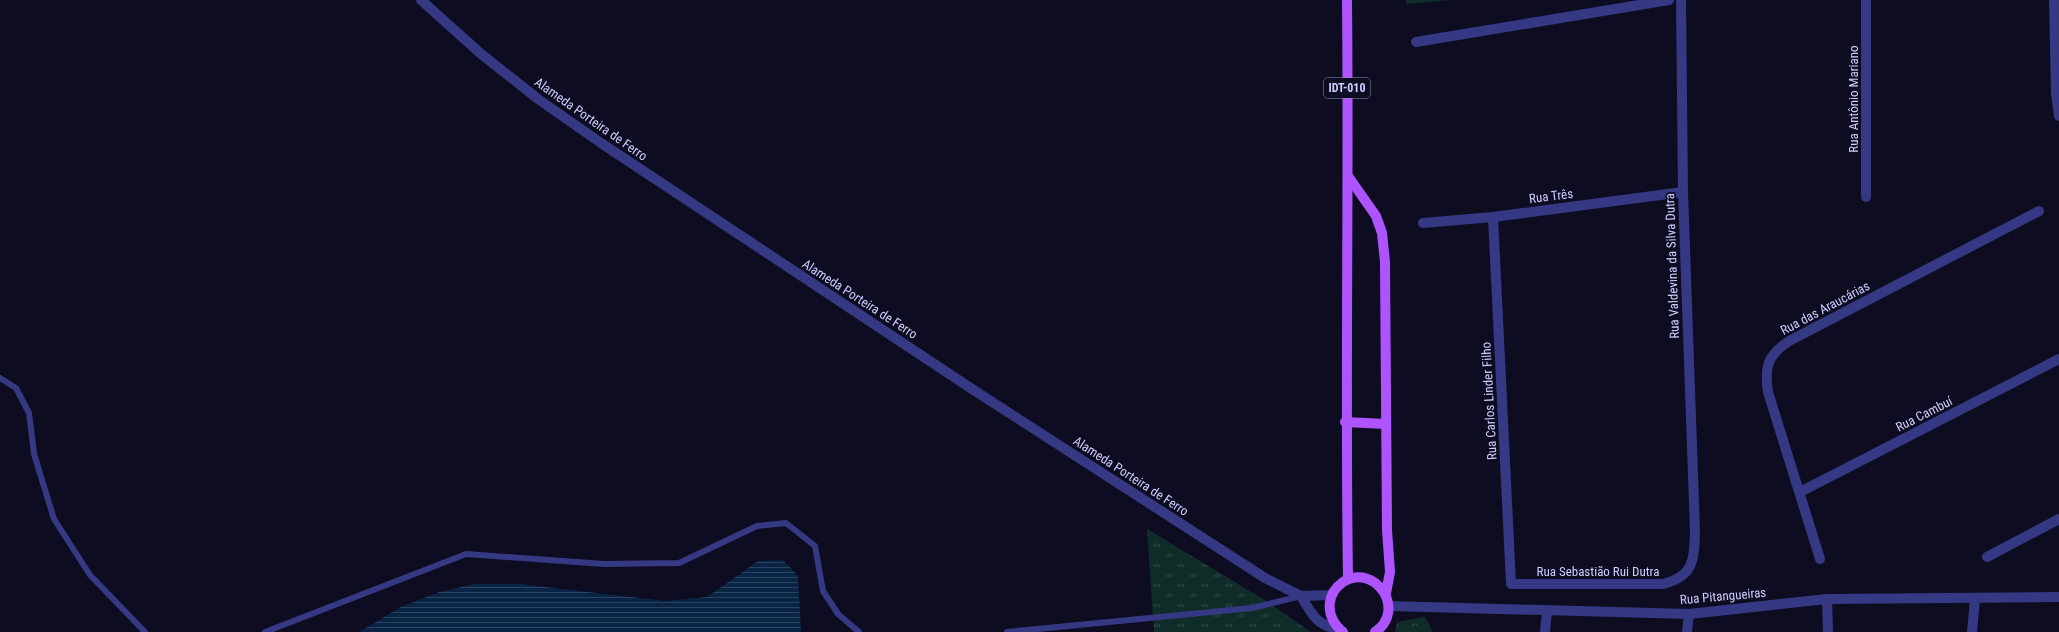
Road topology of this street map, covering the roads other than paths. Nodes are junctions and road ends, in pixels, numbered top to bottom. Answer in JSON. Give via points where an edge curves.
{"nodes":[{"id":1,"x":421,"y":0,"type":"edge"},
{"id":2,"x":1346,"y":0,"type":"edge"},
{"id":3,"x":1670,"y":0,"type":"edge"},
{"id":4,"x":1681,"y":0,"type":"edge"},
{"id":5,"x":1866,"y":0,"type":"edge"},
{"id":6,"x":2054,"y":0,"type":"edge"},
{"id":7,"x":1416,"y":42,"type":"dead end"},
{"id":8,"x":2059,"y":116,"type":"edge"},
{"id":9,"x":1348,"y":176,"type":"junction"},
{"id":10,"x":1682,"y":192,"type":"junction"},
{"id":11,"x":1866,"y":197,"type":"dead end"},
{"id":12,"x":2039,"y":211,"type":"dead end"},
{"id":13,"x":1493,"y":217,"type":"junction"},
{"id":14,"x":1423,"y":223,"type":"dead end"},
{"id":15,"x":2059,"y":359,"type":"edge"},
{"id":16,"x":0,"y":378,"type":"edge"},
{"id":17,"x":1346,"y":422,"type":"junction"},
{"id":18,"x":1386,"y":424,"type":"junction"},
{"id":19,"x":1800,"y":492,"type":"junction"},
{"id":20,"x":2059,"y":518,"type":"edge"},
{"id":21,"x":1695,"y":532,"type":"joint"},
{"id":22,"x":1986,"y":557,"type":"dead end"},
{"id":23,"x":1820,"y":559,"type":"dead end"},
{"id":24,"x":1348,"y":580,"type":"junction"},
{"id":25,"x":1512,"y":584,"type":"joint"},
{"id":26,"x":1386,"y":594,"type":"junction"},
{"id":27,"x":1332,"y":595,"type":"junction"},
{"id":28,"x":1301,"y":596,"type":"junction"},
{"id":29,"x":2059,"y":597,"type":"edge"},
{"id":30,"x":1827,"y":599,"type":"junction"},
{"id":31,"x":1975,"y":599,"type":"junction"},
{"id":32,"x":1389,"y":606,"type":"junction"},
{"id":33,"x":1547,"y":611,"type":"junction"},
{"id":34,"x":1689,"y":614,"type":"junction"},
{"id":35,"x":1379,"y":630,"type":"edge"},
{"id":36,"x":1342,"y":631,"type":"edge"},
{"id":37,"x":146,"y":632,"type":"edge"},
{"id":38,"x":265,"y":632,"type":"edge"},
{"id":39,"x":859,"y":632,"type":"edge"},
{"id":40,"x":1007,"y":632,"type":"edge"},
{"id":41,"x":1545,"y":632,"type":"edge"},
{"id":42,"x":1687,"y":632,"type":"edge"},
{"id":43,"x":1828,"y":632,"type":"edge"},
{"id":44,"x":1972,"y":632,"type":"edge"}],
"edges":[{"from":1,"to":28,"type":"street","name":"Alameda Porteira de Ferro","via":[[480,54],[538,100],[607,147],[1218,549],[1264,578]]},
{"from":2,"to":9,"type":"main road","number":"IDT-010"},
{"from":3,"to":7,"type":"street"},
{"from":4,"to":10,"type":"street","name":"Rua Valdevina da Silva Dutra"},
{"from":5,"to":11,"type":"street","name":"Rua Antônio Mariano"},
{"from":6,"to":8,"type":"street","via":[[2056,94]]},
{"from":9,"to":17,"type":"main road"},
{"from":9,"to":18,"type":"main road","via":[[1376,216],[1382,233],[1385,262]]},
{"from":10,"to":13,"type":"street","name":"Rua Três"},
{"from":10,"to":21,"type":"street","name":"Rua Valdevina da Silva Dutra"},
{"from":12,"to":19,"type":"street","name":"Rua das Araucárias","via":[[1779,347],[1768,364],[1766,380]]},
{"from":13,"to":14,"type":"street","name":"Rua Três"},
{"from":13,"to":25,"type":"street","name":"Rua Carlos Linder Filho"},
{"from":15,"to":19,"type":"street","name":"Rua Cambuí"},
{"from":16,"to":37,"type":"lane","via":[[16,388],[29,413],[34,454],[54,519],[90,574]]},
{"from":17,"to":18,"type":"main road"},
{"from":17,"to":24,"type":"main road"},
{"from":18,"to":26,"type":"main road","via":[[1390,572]]},
{"from":19,"to":23,"type":"street","name":"Rua das Araucárias"},
{"from":20,"to":22,"type":"street"},
{"from":21,"to":25,"type":"street","name":"Rua Sebastião Rui Dutra","via":[[1694,556],[1688,571],[1676,580],[1663,584]]},
{"from":24,"to":26,"type":"main road","via":[[1363,577],[1370,579],[1382,587]]},
{"from":24,"to":27,"type":"main road","via":[[1336,588]]},
{"from":26,"to":32,"type":"main road"},
{"from":27,"to":28,"type":"street","name":"Alameda Porteira de Ferro"},
{"from":27,"to":36,"type":"main road","via":[[1330,610]]},
{"from":28,"to":36,"type":"street","via":[[1316,620]]},
{"from":28,"to":40,"type":"lane","via":[[1252,608]]},
{"from":29,"to":31,"type":"street","name":"Rua Pitangueiras"},
{"from":30,"to":31,"type":"street","name":"Rua Pitangueiras"},
{"from":30,"to":34,"type":"street","name":"Rua Pitangueiras"},
{"from":30,"to":43,"type":"street"},
{"from":31,"to":44,"type":"street"},
{"from":32,"to":33,"type":"street","name":"Rua Pitangueiras"},
{"from":32,"to":35,"type":"main road","via":[[1386,620]]},
{"from":33,"to":34,"type":"street","name":"Rua Pitangueiras"},
{"from":33,"to":41,"type":"street"},
{"from":34,"to":42,"type":"street"},
{"from":38,"to":39,"type":"lane","via":[[466,554],[604,564],[679,563],[757,526],[786,523],[815,546],[823,591],[838,614]]}]}
